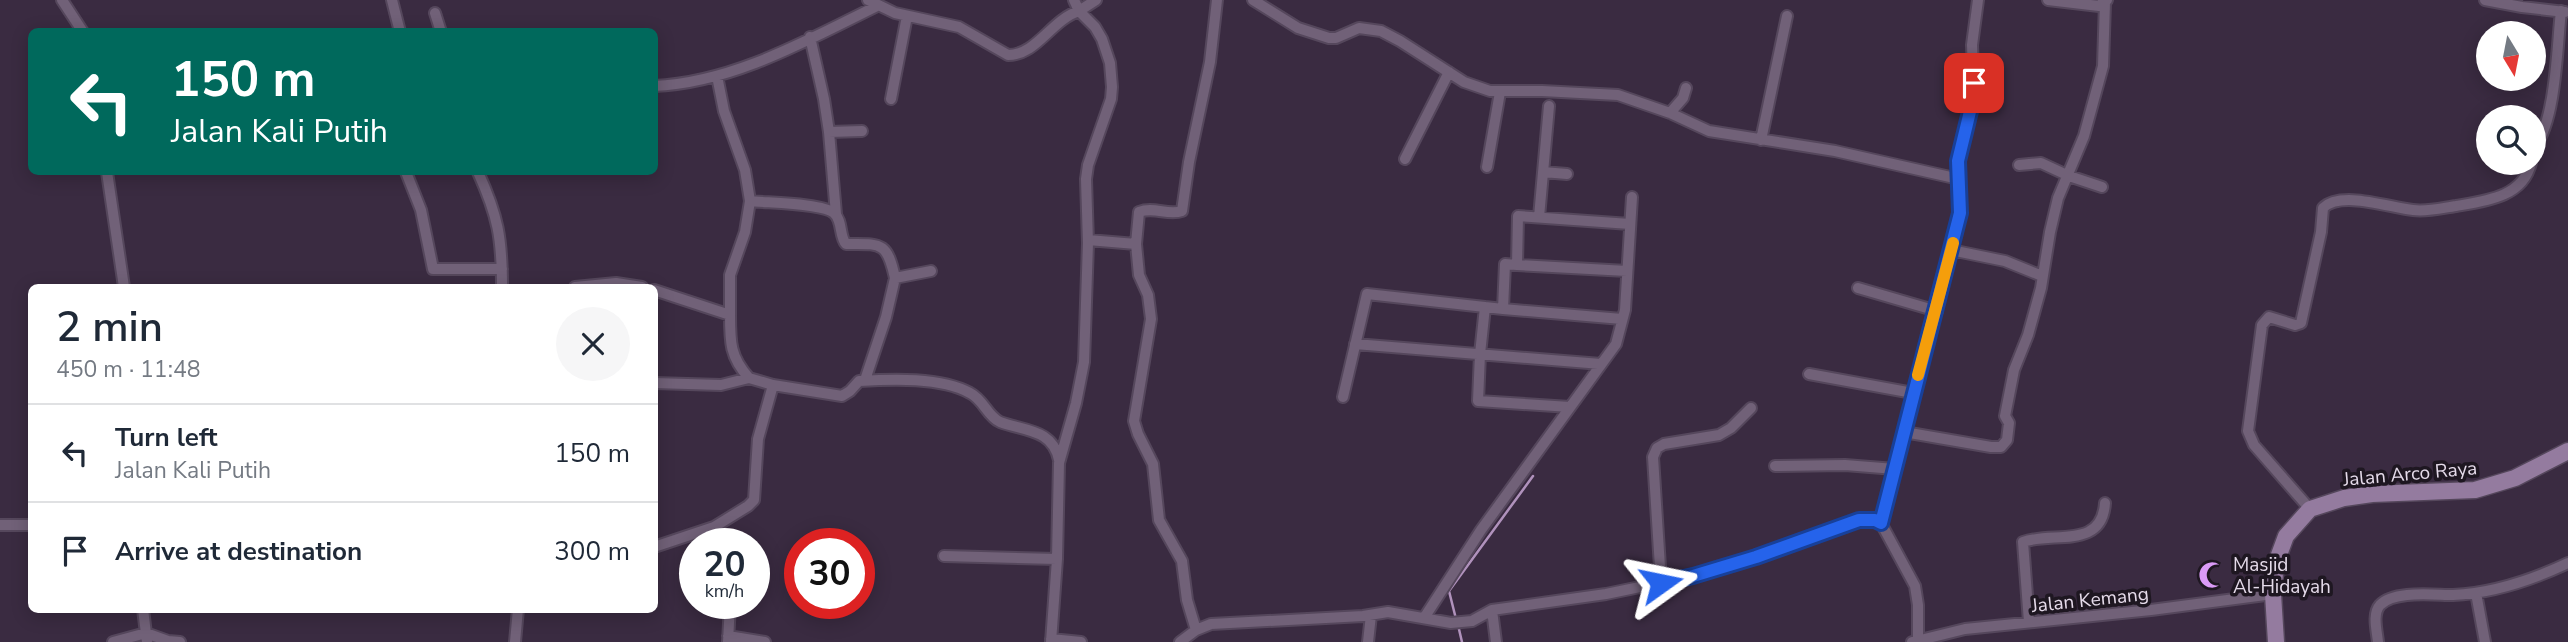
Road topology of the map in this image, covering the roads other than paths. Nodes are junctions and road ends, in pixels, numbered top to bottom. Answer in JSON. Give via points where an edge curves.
{"nodes":[{"id":1,"x":62,"y":0,"type":"edge"},
{"id":2,"x":392,"y":0,"type":"edge"},
{"id":3,"x":1096,"y":0,"type":"edge"},
{"id":4,"x":1217,"y":0,"type":"edge"},
{"id":5,"x":1254,"y":0,"type":"edge"},
{"id":6,"x":1978,"y":0,"type":"edge"},
{"id":7,"x":2048,"y":0,"type":"edge"},
{"id":8,"x":2485,"y":0,"type":"edge"},
{"id":9,"x":2106,"y":1,"type":"edge"},
{"id":10,"x":872,"y":3,"type":"edge"},
{"id":11,"x":1076,"y":5,"type":"edge"},
{"id":12,"x":2560,"y":8,"type":"edge"},
{"id":13,"x":435,"y":13,"type":"dead end"},
{"id":14,"x":907,"y":16,"type":"junction"},
{"id":15,"x":1787,"y":16,"type":"dead end"},
{"id":16,"x":80,"y":28,"type":"edge"},
{"id":17,"x":399,"y":28,"type":"edge"},
{"id":18,"x":440,"y":28,"type":"edge"},
{"id":19,"x":810,"y":37,"type":"junction"},
{"id":20,"x":1449,"y":72,"type":"junction"},
{"id":21,"x":717,"y":76,"type":"junction"},
{"id":22,"x":658,"y":86,"type":"edge"},
{"id":23,"x":1686,"y":88,"type":"dead end"},
{"id":24,"x":1500,"y":92,"type":"junction"},
{"id":25,"x":891,"y":99,"type":"dead end"},
{"id":26,"x":1549,"y":106,"type":"dead end"},
{"id":27,"x":1670,"y":113,"type":"junction"},
{"id":28,"x":2546,"y":125,"type":"edge"},
{"id":29,"x":862,"y":131,"type":"dead end"},
{"id":30,"x":829,"y":132,"type":"junction"},
{"id":31,"x":1760,"y":140,"type":"junction"},
{"id":32,"x":1405,"y":159,"type":"dead end"},
{"id":33,"x":2019,"y":165,"type":"dead end"},
{"id":34,"x":1487,"y":167,"type":"dead end"},
{"id":35,"x":1543,"y":172,"type":"junction"},
{"id":36,"x":1567,"y":174,"type":"dead end"},
{"id":37,"x":107,"y":175,"type":"edge"},
{"id":38,"x":407,"y":175,"type":"edge"},
{"id":39,"x":479,"y":175,"type":"edge"},
{"id":40,"x":2526,"y":175,"type":"edge"},
{"id":41,"x":2069,"y":176,"type":"junction"},
{"id":42,"x":1959,"y":179,"type":"junction"},
{"id":43,"x":2102,"y":187,"type":"dead end"},
{"id":44,"x":1632,"y":197,"type":"dead end"},
{"id":45,"x":750,"y":201,"type":"junction"},
{"id":46,"x":835,"y":214,"type":"junction"},
{"id":47,"x":1539,"y":218,"type":"junction"},
{"id":48,"x":1630,"y":224,"type":"junction"},
{"id":49,"x":1088,"y":240,"type":"junction"},
{"id":50,"x":1136,"y":244,"type":"junction"},
{"id":51,"x":1951,"y":250,"type":"junction"},
{"id":52,"x":1517,"y":265,"type":"junction"},
{"id":53,"x":502,"y":269,"type":"junction"},
{"id":54,"x":931,"y":271,"type":"dead end"},
{"id":55,"x":1627,"y":271,"type":"junction"},
{"id":56,"x":2042,"y":276,"type":"junction"},
{"id":57,"x":895,"y":278,"type":"junction"},
{"id":58,"x":124,"y":284,"type":"edge"},
{"id":59,"x":502,"y":284,"type":"edge"},
{"id":60,"x":1858,"y":288,"type":"dead end"},
{"id":61,"x":658,"y":291,"type":"edge"},
{"id":62,"x":1485,"y":307,"type":"junction"},
{"id":63,"x":1503,"y":309,"type":"junction"},
{"id":64,"x":1937,"y":311,"type":"junction"},
{"id":65,"x":730,"y":315,"type":"junction"},
{"id":66,"x":1622,"y":319,"type":"junction"},
{"id":67,"x":1355,"y":344,"type":"junction"},
{"id":68,"x":1480,"y":354,"type":"junction"},
{"id":69,"x":1601,"y":365,"type":"junction"},
{"id":70,"x":1809,"y":374,"type":"dead end"},
{"id":71,"x":749,"y":378,"type":"junction"},
{"id":72,"x":866,"y":380,"type":"junction"},
{"id":73,"x":658,"y":383,"type":"edge"},
{"id":74,"x":773,"y":385,"type":"junction"},
{"id":75,"x":1913,"y":393,"type":"junction"},
{"id":76,"x":1343,"y":397,"type":"dead end"},
{"id":77,"x":1570,"y":407,"type":"junction"},
{"id":78,"x":1751,"y":408,"type":"dead end"},
{"id":79,"x":1904,"y":432,"type":"junction"},
{"id":80,"x":2568,"y":451,"type":"edge"},
{"id":81,"x":1059,"y":463,"type":"junction"},
{"id":82,"x":1775,"y":466,"type":"dead end"},
{"id":83,"x":1895,"y":469,"type":"junction"},
{"id":84,"x":2105,"y":503,"type":"dead end"},
{"id":85,"x":2310,"y":509,"type":"junction"},
{"id":86,"x":1881,"y":523,"type":"junction"},
{"id":87,"x":0,"y":525,"type":"edge"},
{"id":88,"x":28,"y":525,"type":"edge"},
{"id":89,"x":714,"y":527,"type":"joint"},
{"id":90,"x":658,"y":546,"type":"edge"},
{"id":91,"x":944,"y":556,"type":"dead end"},
{"id":92,"x":1057,"y":558,"type":"junction"},
{"id":93,"x":2568,"y":563,"type":"edge"},
{"id":94,"x":1661,"y":583,"type":"junction"},
{"id":95,"x":2476,"y":593,"type":"junction"},
{"id":96,"x":2273,"y":594,"type":"junction"},
{"id":97,"x":1492,"y":610,"type":"junction"},
{"id":98,"x":143,"y":613,"type":"edge"},
{"id":99,"x":518,"y":613,"type":"edge"},
{"id":100,"x":1371,"y":615,"type":"junction"},
{"id":101,"x":1424,"y":618,"type":"junction"},
{"id":102,"x":729,"y":619,"type":"edge"},
{"id":103,"x":2029,"y":622,"type":"junction"},
{"id":104,"x":1196,"y":630,"type":"junction"},
{"id":105,"x":146,"y":637,"type":"edge"},
{"id":106,"x":728,"y":639,"type":"edge"},
{"id":107,"x":1051,"y":641,"type":"edge"},
{"id":108,"x":1915,"y":641,"type":"edge"},
{"id":109,"x":113,"y":642,"type":"edge"},
{"id":110,"x":180,"y":642,"type":"edge"},
{"id":111,"x":515,"y":642,"type":"edge"},
{"id":112,"x":765,"y":642,"type":"edge"},
{"id":113,"x":1082,"y":642,"type":"edge"},
{"id":114,"x":1180,"y":642,"type":"edge"},
{"id":115,"x":1368,"y":642,"type":"edge"},
{"id":116,"x":1496,"y":642,"type":"edge"},
{"id":117,"x":2276,"y":642,"type":"edge"},
{"id":118,"x":2378,"y":642,"type":"edge"},
{"id":119,"x":2485,"y":642,"type":"edge"}],
"edges":[{"from":1,"to":16,"type":"street"},
{"from":2,"to":17,"type":"street"},
{"from":3,"to":11,"type":"street"},
{"from":4,"to":50,"type":"street","via":[[1182,211],[1139,212]]},
{"from":5,"to":20,"type":"street","via":[[1298,28],[1329,38],[1359,28],[1381,31]]},
{"from":6,"to":42,"type":"street","via":[[1972,46],[1974,95],[1958,161]]},
{"from":7,"to":9,"type":"street","via":[[2085,6]]},
{"from":8,"to":12,"type":"street"},
{"from":9,"to":41,"type":"street","via":[[2103,66]]},
{"from":10,"to":14,"type":"street"},
{"from":10,"to":19,"type":"street"},
{"from":11,"to":14,"type":"street","via":[[1029,50],[1015,55],[1001,53],[958,27]]},
{"from":11,"to":49,"type":"street","via":[[1098,33],[1112,75],[1111,99],[1088,165]]},
{"from":12,"to":28,"type":"street"},
{"from":13,"to":18,"type":"street"},
{"from":14,"to":25,"type":"street"},
{"from":15,"to":31,"type":"street"},
{"from":19,"to":21,"type":"street"},
{"from":19,"to":30,"type":"street"},
{"from":20,"to":24,"type":"street","via":[[1480,88]]},
{"from":20,"to":32,"type":"street"},
{"from":21,"to":22,"type":"street"},
{"from":21,"to":45,"type":"street"},
{"from":23,"to":27,"type":"street"},
{"from":24,"to":27,"type":"street","via":[[1618,95]]},
{"from":24,"to":34,"type":"street"},
{"from":26,"to":35,"type":"street"},
{"from":27,"to":31,"type":"street","via":[[1709,131]]},
{"from":29,"to":30,"type":"street"},
{"from":30,"to":46,"type":"street"},
{"from":31,"to":42,"type":"street","via":[[1860,155]]},
{"from":33,"to":41,"type":"street","via":[[2041,163]]},
{"from":35,"to":36,"type":"street"},
{"from":35,"to":47,"type":"street"},
{"from":37,"to":58,"type":"street"},
{"from":38,"to":53,"type":"street","via":[[421,210],[433,269]]},
{"from":39,"to":53,"type":"street","via":[[494,206]]},
{"from":40,"to":85,"type":"street","via":[[2509,192],[2490,200],[2425,211],[2374,202],[2333,202],[2323,208],[2301,323],[2269,317],[2262,325],[2248,431],[2254,446]]},
{"from":41,"to":43,"type":"street"},
{"from":41,"to":56,"type":"street","via":[[2058,198]]},
{"from":42,"to":51,"type":"street","via":[[1960,213]]},
{"from":44,"to":48,"type":"street"},
{"from":45,"to":46,"type":"street","via":[[808,206]]},
{"from":45,"to":65,"type":"street","via":[[730,275]]},
{"from":46,"to":57,"type":"street","via":[[842,242],[885,249],[891,255]]},
{"from":47,"to":48,"type":"street"},
{"from":47,"to":52,"type":"street","via":[[1518,216]]},
{"from":48,"to":55,"type":"street"},
{"from":49,"to":50,"type":"street"},
{"from":49,"to":81,"type":"street","via":[[1084,362]]},
{"from":50,"to":104,"type":"street","via":[[1151,319],[1134,421],[1153,464],[1159,520],[1182,561]]},
{"from":51,"to":56,"type":"street","via":[[2006,261]]},
{"from":51,"to":64,"type":"street"},
{"from":52,"to":55,"type":"street"},
{"from":52,"to":63,"type":"street","via":[[1505,264]]},
{"from":53,"to":59,"type":"street"},
{"from":54,"to":57,"type":"street"},
{"from":55,"to":66,"type":"street"},
{"from":56,"to":79,"type":"street","via":[[2009,391],[2004,444],[1991,447]]},
{"from":57,"to":72,"type":"street"},
{"from":60,"to":64,"type":"street"},
{"from":61,"to":65,"type":"street"},
{"from":62,"to":63,"type":"street"},
{"from":62,"to":67,"type":"street","via":[[1367,294]]},
{"from":62,"to":68,"type":"street"},
{"from":63,"to":66,"type":"street"},
{"from":64,"to":75,"type":"street"},
{"from":65,"to":71,"type":"street","via":[[732,350],[737,365]]},
{"from":66,"to":69,"type":"street","via":[[1616,344]]},
{"from":67,"to":68,"type":"street"},
{"from":67,"to":76,"type":"street"},
{"from":68,"to":69,"type":"street"},
{"from":68,"to":77,"type":"street","via":[[1478,401]]},
{"from":69,"to":77,"type":"street"},
{"from":70,"to":75,"type":"street"},
{"from":71,"to":73,"type":"street","via":[[721,385]]},
{"from":71,"to":74,"type":"street"},
{"from":72,"to":74,"type":"street","via":[[855,383],[842,396]]},
{"from":72,"to":81,"type":"street","via":[[956,386],[982,400],[998,421],[1048,438]]},
{"from":74,"to":89,"type":"street","via":[[758,439],[754,500]]},
{"from":75,"to":79,"type":"street"},
{"from":77,"to":101,"type":"street"},
{"from":78,"to":94,"type":"street","via":[[1719,435],[1657,447],[1653,457]]},
{"from":79,"to":83,"type":"street"},
{"from":80,"to":85,"type":"main road","name":"Jalan Arco Raya","via":[[2515,478],[2475,491],[2372,494]]},
{"from":81,"to":92,"type":"street"},
{"from":82,"to":83,"type":"street"},
{"from":83,"to":86,"type":"street"},
{"from":84,"to":103,"type":"street","via":[[2102,519],[2090,531],[2023,542]]},
{"from":85,"to":96,"type":"main road","via":[[2280,548]]},
{"from":86,"to":94,"type":"street","via":[[1859,520],[1756,557]]},
{"from":86,"to":108,"type":"street","via":[[1914,586],[1918,605]]},
{"from":87,"to":88,"type":"street"},
{"from":89,"to":90,"type":"street"},
{"from":91,"to":92,"type":"street"},
{"from":92,"to":107,"type":"street"},
{"from":93,"to":95,"type":"street","via":[[2538,577]]},
{"from":94,"to":97,"type":"street"},
{"from":95,"to":118,"type":"street","via":[[2387,600],[2375,615]]},
{"from":95,"to":119,"type":"street"},
{"from":96,"to":103,"type":"street","name":"Jalan Kemang"},
{"from":96,"to":117,"type":"main road"},
{"from":97,"to":101,"type":"street","via":[[1472,621]]},
{"from":97,"to":116,"type":"street"},
{"from":98,"to":105,"type":"street"},
{"from":99,"to":111,"type":"street"},
{"from":100,"to":101,"type":"street","via":[[1394,612]]},
{"from":100,"to":104,"type":"street","via":[[1211,624]]},
{"from":100,"to":115,"type":"street"},
{"from":102,"to":106,"type":"street"},
{"from":103,"to":108,"type":"street","name":"Jalan Kemang","via":[[1965,629]]},
{"from":104,"to":114,"type":"street"},
{"from":105,"to":109,"type":"street"},
{"from":105,"to":110,"type":"street"},
{"from":106,"to":112,"type":"street"},
{"from":107,"to":113,"type":"street"}]}
